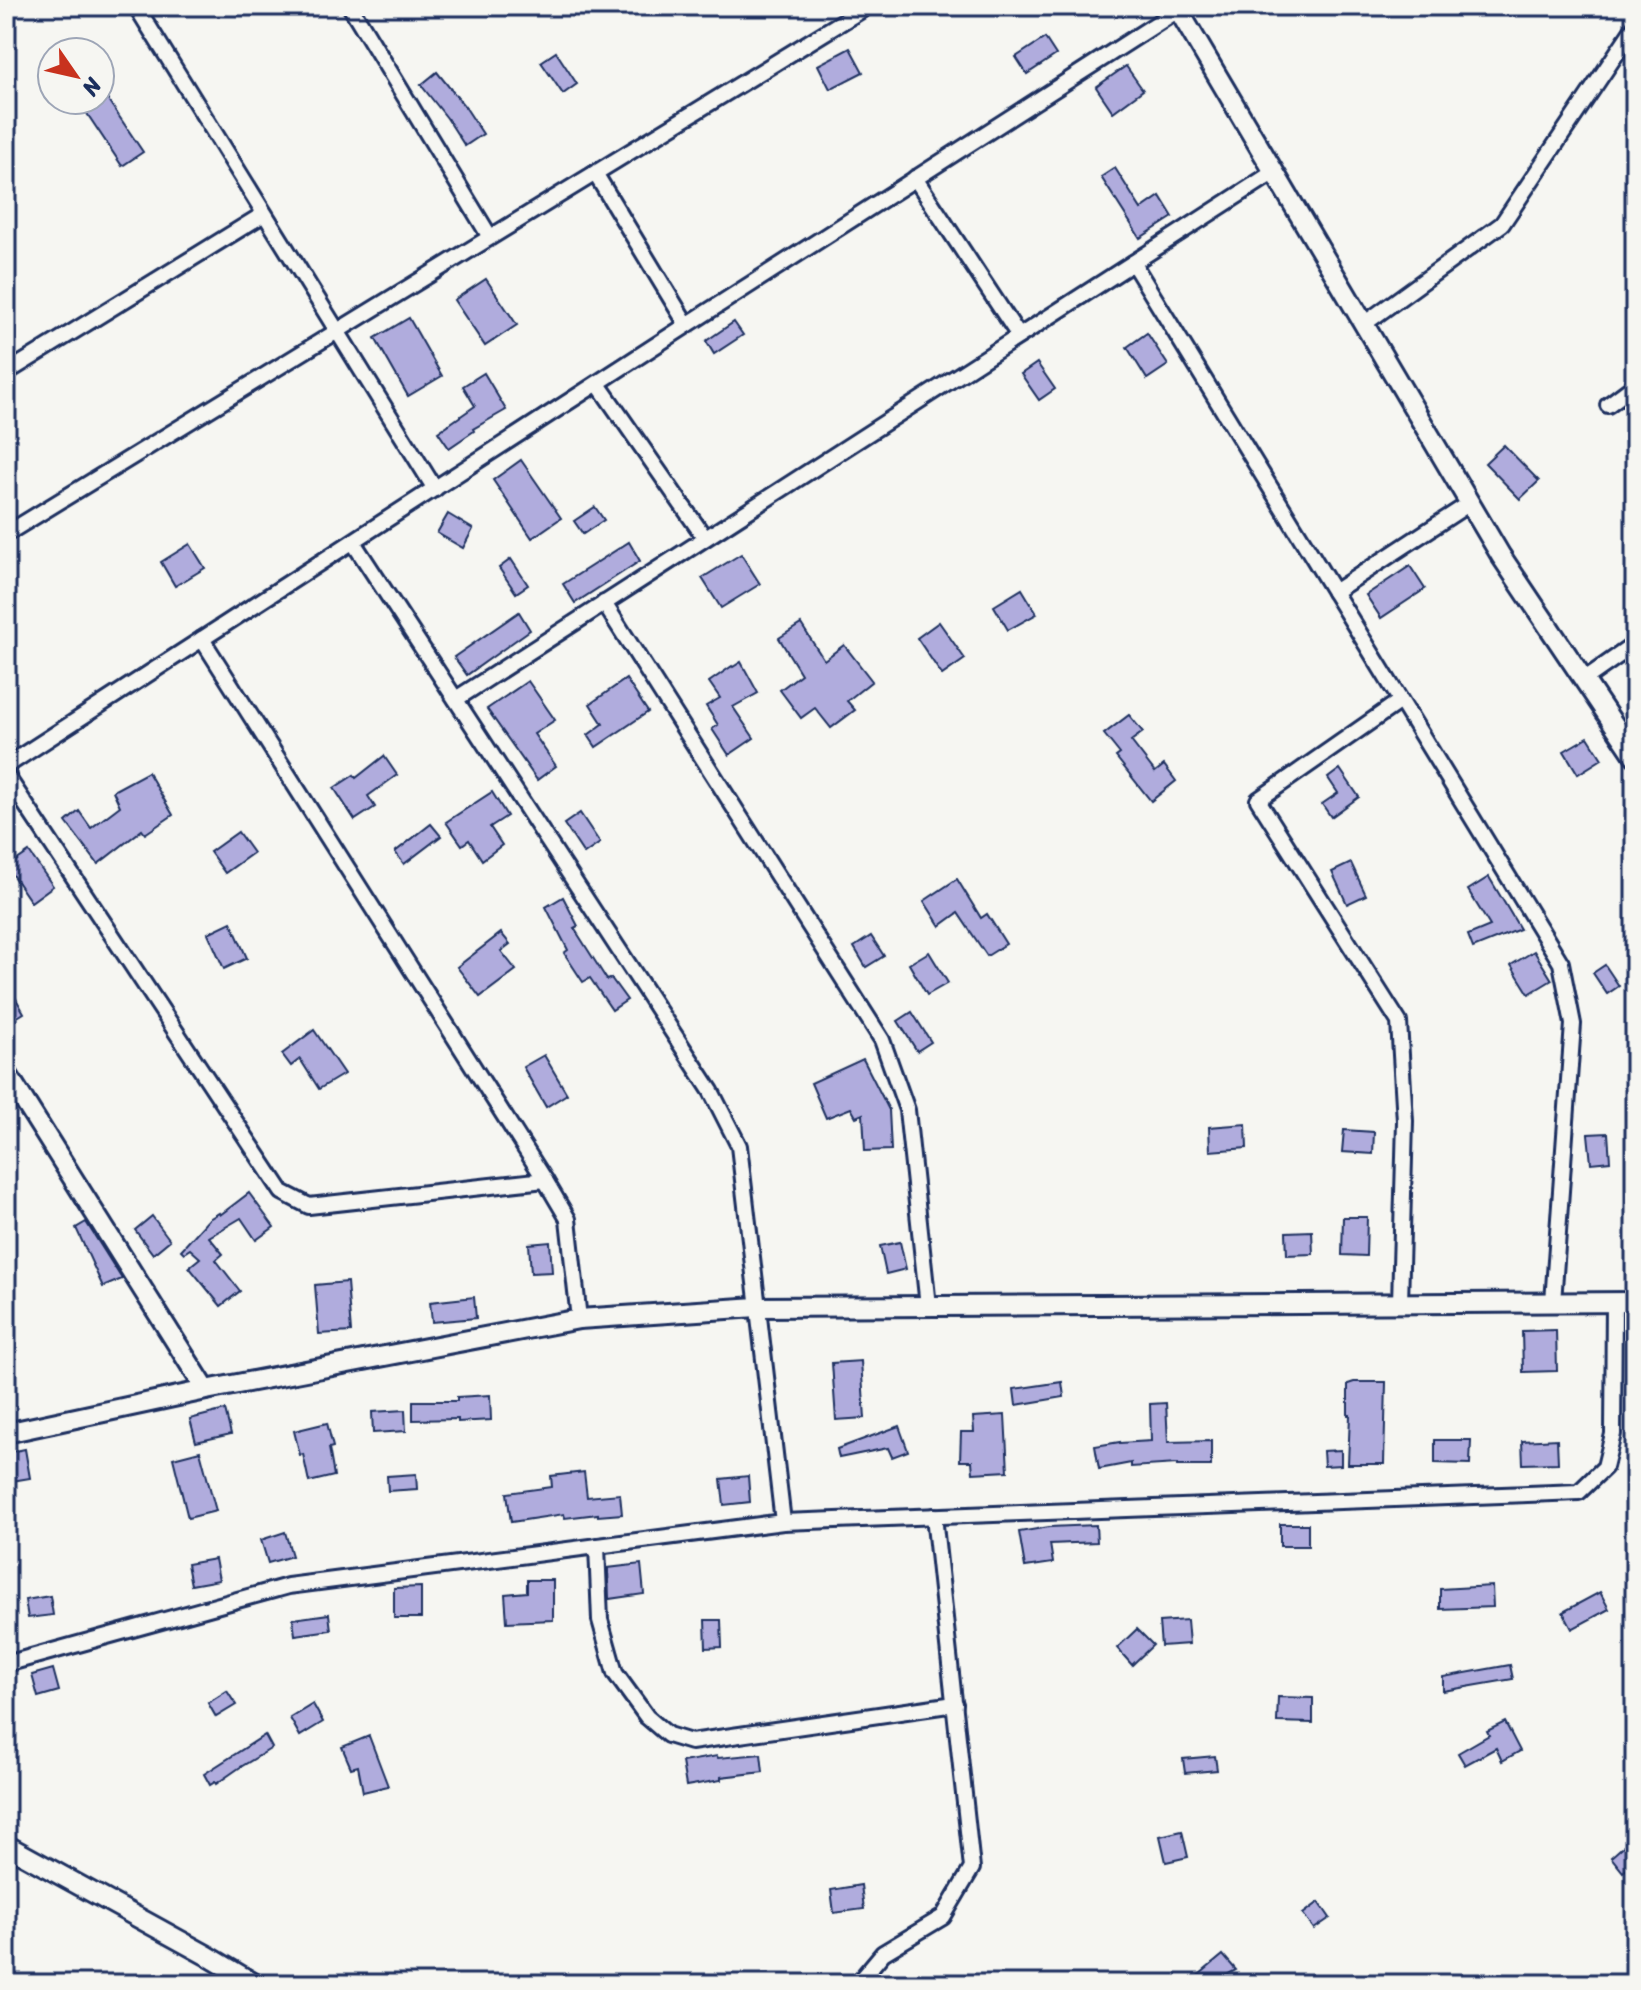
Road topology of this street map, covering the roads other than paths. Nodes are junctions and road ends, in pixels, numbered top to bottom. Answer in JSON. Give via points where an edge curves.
{"nodes":[{"id":1,"x":136,"y":6,"type":"edge"},
{"id":2,"x":350,"y":6,"type":"edge"},
{"id":3,"x":868,"y":6,"type":"edge"},
{"id":4,"x":1177,"y":8,"type":"edge"},
{"id":5,"x":1635,"y":26,"type":"edge"},
{"id":6,"x":1274,"y":172,"type":"junction"},
{"id":7,"x":595,"y":173,"type":"junction"},
{"id":8,"x":915,"y":178,"type":"junction"},
{"id":9,"x":264,"y":214,"type":"junction"},
{"id":10,"x":490,"y":237,"type":"junction"},
{"id":11,"x":1133,"y":263,"type":"junction"},
{"id":12,"x":1364,"y":324,"type":"junction"},
{"id":13,"x":687,"y":325,"type":"junction"},
{"id":14,"x":337,"y":331,"type":"junction"},
{"id":15,"x":1019,"y":336,"type":"junction"},
{"id":16,"x":6,"y":373,"type":"edge"},
{"id":17,"x":598,"y":384,"type":"junction"},
{"id":18,"x":1635,"y":385,"type":"edge"},
{"id":19,"x":1608,"y":405,"type":"dead end"},
{"id":20,"x":435,"y":489,"type":"junction"},
{"id":21,"x":1470,"y":503,"type":"junction"},
{"id":22,"x":6,"y":534,"type":"edge"},
{"id":23,"x":705,"y":538,"type":"junction"},
{"id":24,"x":353,"y":542,"type":"junction"},
{"id":25,"x":1334,"y":592,"type":"junction"},
{"id":26,"x":604,"y":603,"type":"junction"},
{"id":27,"x":202,"y":639,"type":"junction"},
{"id":28,"x":1635,"y":644,"type":"edge"},
{"id":29,"x":1585,"y":679,"type":"junction"},
{"id":30,"x":456,"y":699,"type":"junction"},
{"id":31,"x":1400,"y":701,"type":"junction"},
{"id":32,"x":1635,"y":756,"type":"edge"},
{"id":33,"x":6,"y":766,"type":"edge"},
{"id":34,"x":6,"y":775,"type":"edge"},
{"id":35,"x":6,"y":1072,"type":"edge"},
{"id":36,"x":545,"y":1180,"type":"junction"},
{"id":37,"x":1553,"y":1302,"type":"junction"},
{"id":38,"x":1614,"y":1302,"type":"junction"},
{"id":39,"x":1635,"y":1302,"type":"edge"},
{"id":40,"x":1400,"y":1303,"type":"junction"},
{"id":41,"x":928,"y":1306,"type":"junction"},
{"id":42,"x":757,"y":1307,"type":"junction"},
{"id":43,"x":579,"y":1319,"type":"junction"},
{"id":44,"x":206,"y":1390,"type":"junction"},
{"id":45,"x":6,"y":1433,"type":"edge"},
{"id":46,"x":934,"y":1516,"type":"junction"},
{"id":47,"x":783,"y":1522,"type":"junction"},
{"id":48,"x":597,"y":1546,"type":"junction"},
{"id":49,"x":6,"y":1664,"type":"edge"},
{"id":50,"x":955,"y":1704,"type":"junction"},
{"id":51,"x":6,"y":1845,"type":"edge"},
{"id":52,"x":255,"y":1984,"type":"edge"},
{"id":53,"x":857,"y":1984,"type":"edge"}],
"edges":[{"from":1,"to":9,"type":"street"},
{"from":2,"to":10,"type":"street"},
{"from":3,"to":7,"type":"street"},
{"from":4,"to":6,"type":"street"},
{"from":4,"to":8,"type":"street"},
{"from":5,"to":12,"type":"street","via":[[1502,224]]},
{"from":6,"to":11,"type":"street"},
{"from":6,"to":12,"type":"street"},
{"from":7,"to":10,"type":"street"},
{"from":7,"to":13,"type":"street"},
{"from":8,"to":13,"type":"street"},
{"from":8,"to":15,"type":"street"},
{"from":9,"to":14,"type":"street"},
{"from":9,"to":16,"type":"street"},
{"from":10,"to":14,"type":"street"},
{"from":11,"to":15,"type":"street"},
{"from":11,"to":25,"type":"street"},
{"from":12,"to":21,"type":"street"},
{"from":13,"to":17,"type":"street"},
{"from":14,"to":20,"type":"street"},
{"from":14,"to":22,"type":"street"},
{"from":15,"to":23,"type":"street"},
{"from":17,"to":20,"type":"street"},
{"from":17,"to":23,"type":"street"},
{"from":18,"to":19,"type":"street"},
{"from":20,"to":24,"type":"street"},
{"from":21,"to":25,"type":"street"},
{"from":21,"to":29,"type":"street"},
{"from":23,"to":26,"type":"street"},
{"from":24,"to":27,"type":"street"},
{"from":24,"to":30,"type":"street"},
{"from":25,"to":31,"type":"street"},
{"from":26,"to":30,"type":"street"},
{"from":26,"to":41,"type":"street","via":[[882,1040],[907,1110]]},
{"from":27,"to":33,"type":"street"},
{"from":27,"to":36,"type":"street"},
{"from":28,"to":29,"type":"street"},
{"from":29,"to":32,"type":"street"},
{"from":30,"to":42,"type":"street","via":[[711,1091],[739,1146]]},
{"from":31,"to":37,"type":"street","via":[[1561,963],[1573,1024]]},
{"from":31,"to":40,"type":"street","via":[[1258,800],[1399,1022],[1405,1121]]},
{"from":34,"to":36,"type":"street","via":[[282,1192],[309,1206]]},
{"from":35,"to":44,"type":"street"},
{"from":36,"to":43,"type":"street","via":[[568,1219]]},
{"from":37,"to":38,"type":"street"},
{"from":37,"to":40,"type":"street"},
{"from":38,"to":39,"type":"street"},
{"from":38,"to":46,"type":"street","via":[[1613,1434],[1605,1467],[1579,1492]]},
{"from":40,"to":41,"type":"street"},
{"from":41,"to":42,"type":"street"},
{"from":42,"to":43,"type":"street"},
{"from":42,"to":47,"type":"street"},
{"from":43,"to":44,"type":"street"},
{"from":44,"to":45,"type":"street"},
{"from":46,"to":47,"type":"street"},
{"from":46,"to":50,"type":"street"},
{"from":47,"to":48,"type":"street"},
{"from":48,"to":49,"type":"street","via":[[288,1586]]},
{"from":48,"to":50,"type":"street","via":[[600,1620],[615,1673],[647,1717],[668,1735],[691,1742]]},
{"from":50,"to":53,"type":"street","via":[[972,1868],[943,1917],[883,1953]]},
{"from":51,"to":52,"type":"street"}]}
